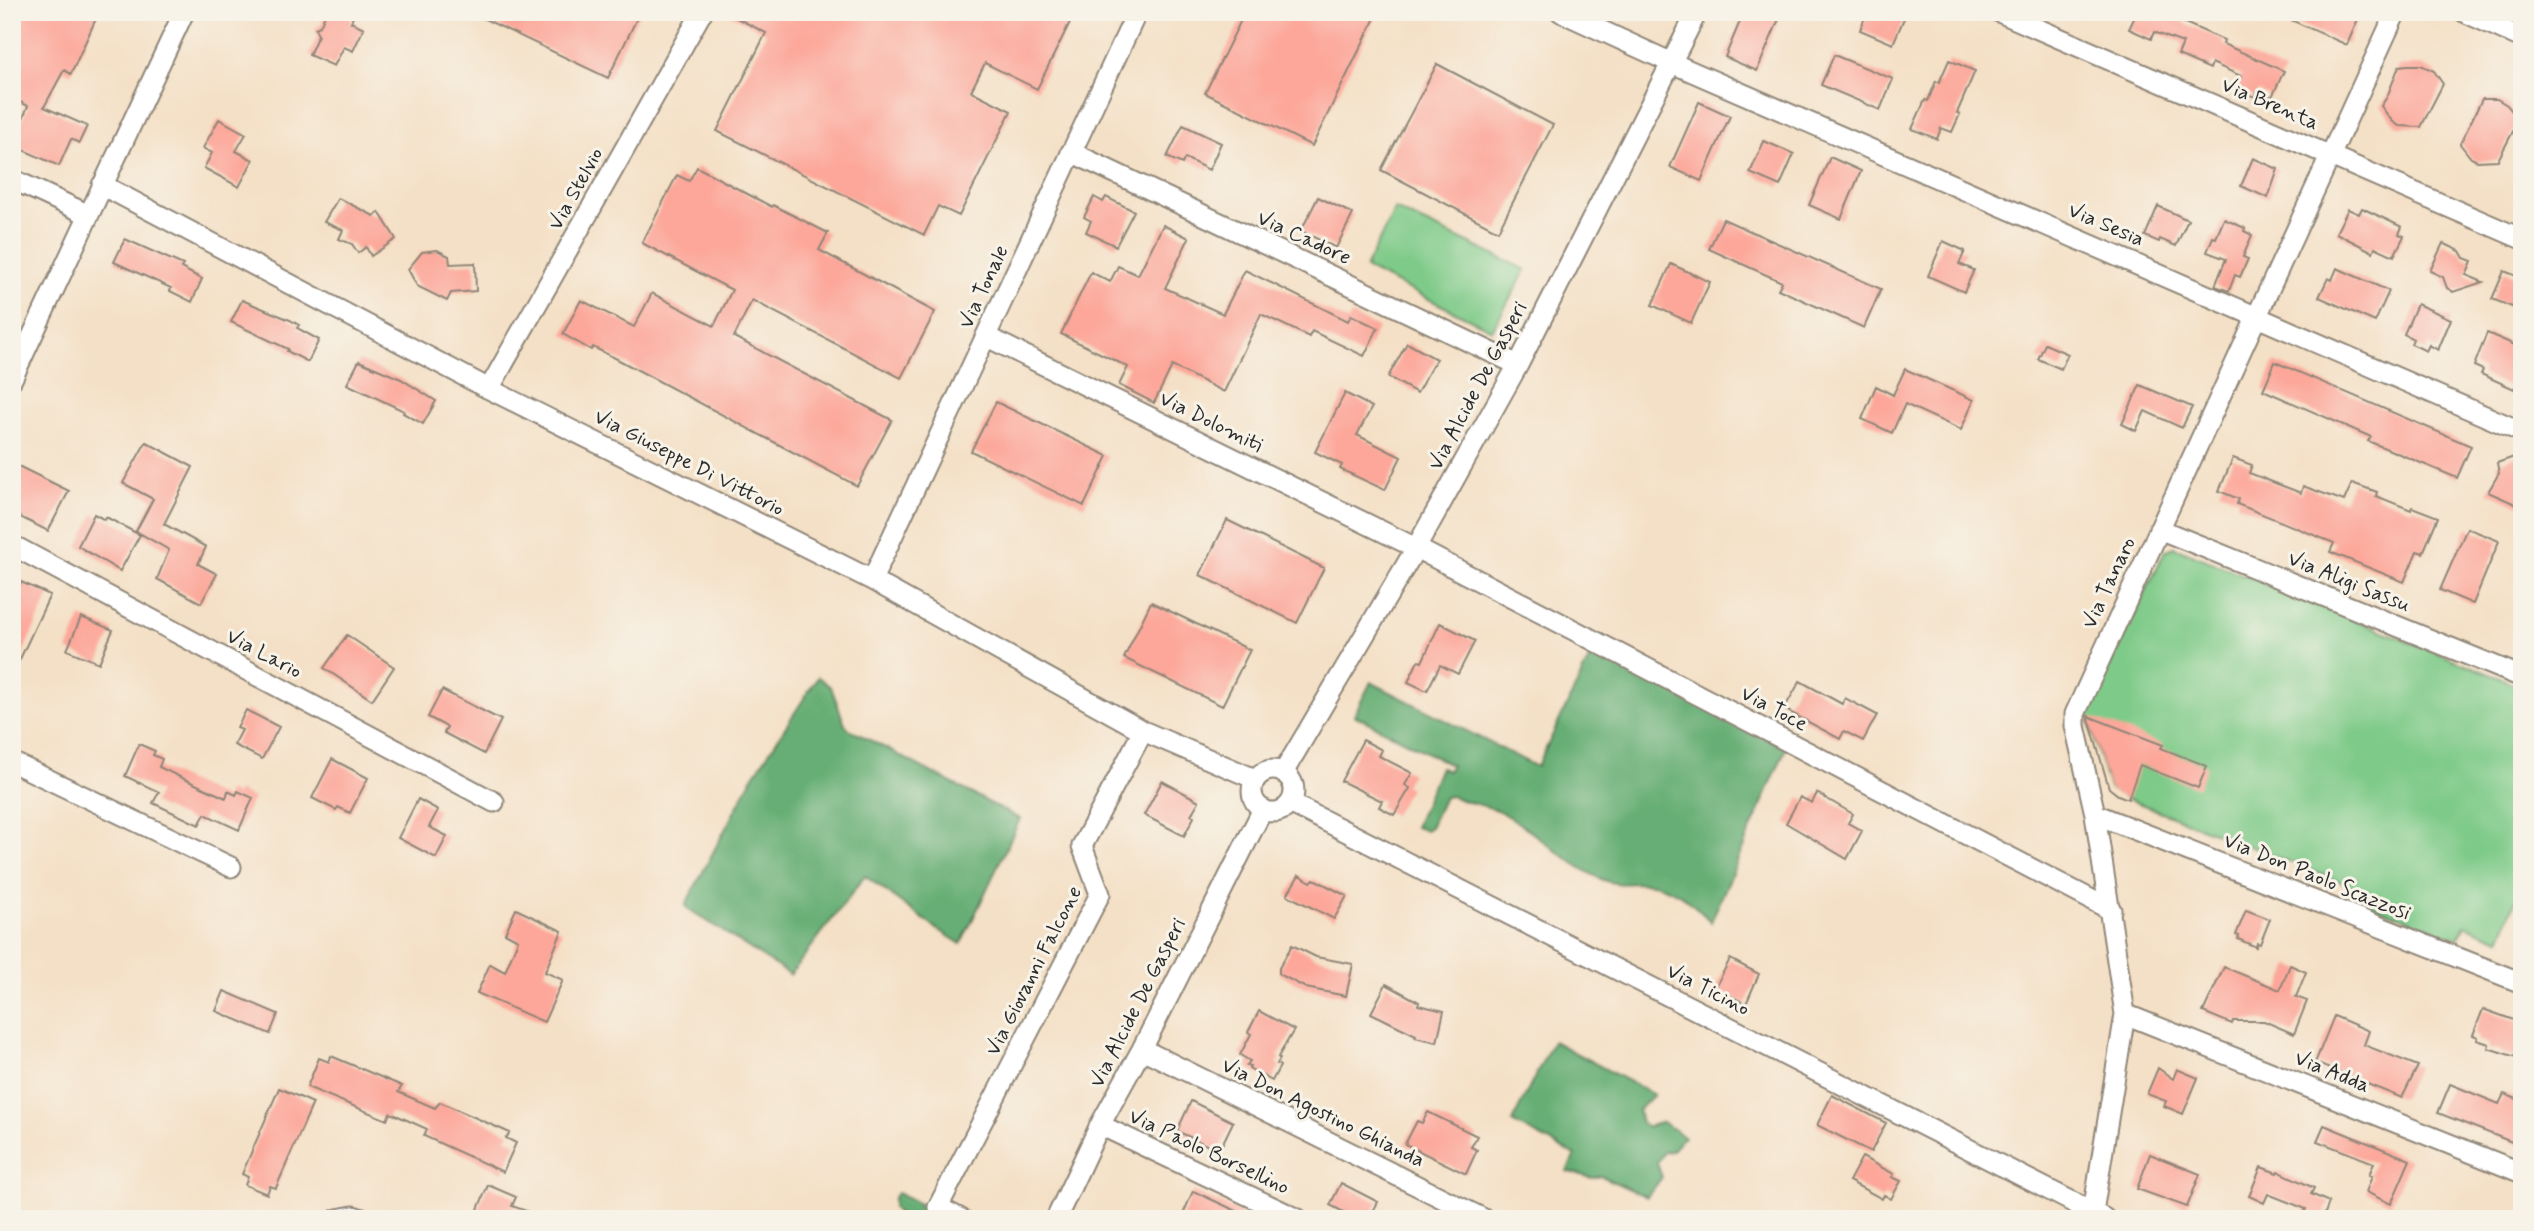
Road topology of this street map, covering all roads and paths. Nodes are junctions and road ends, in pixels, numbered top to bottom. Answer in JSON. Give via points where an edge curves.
{"nodes":[{"id":1,"x":184,"y":12,"type":"edge"},
{"id":2,"x":702,"y":12,"type":"edge"},
{"id":3,"x":1137,"y":12,"type":"edge"},
{"id":4,"x":1561,"y":12,"type":"edge"},
{"id":5,"x":1697,"y":12,"type":"edge"},
{"id":6,"x":1999,"y":12,"type":"edge"},
{"id":7,"x":2396,"y":12,"type":"edge"},
{"id":8,"x":2464,"y":12,"type":"edge"},
{"id":9,"x":2522,"y":38,"type":"edge"},
{"id":10,"x":1672,"y":63,"type":"junction"},
{"id":11,"x":1071,"y":152,"type":"junction"},
{"id":12,"x":2329,"y":155,"type":"junction"},
{"id":13,"x":12,"y":179,"type":"edge"},
{"id":14,"x":102,"y":185,"type":"junction"},
{"id":15,"x":89,"y":215,"type":"junction"},
{"id":16,"x":2522,"y":239,"type":"edge"},
{"id":17,"x":2258,"y":315,"type":"junction"},
{"id":18,"x":986,"y":337,"type":"junction"},
{"id":19,"x":17,"y":355,"type":"edge"},
{"id":20,"x":1518,"y":365,"type":"junction"},
{"id":21,"x":12,"y":379,"type":"edge"},
{"id":22,"x":489,"y":388,"type":"junction"},
{"id":23,"x":2522,"y":432,"type":"edge"},
{"id":24,"x":2159,"y":529,"type":"junction"},
{"id":25,"x":12,"y":545,"type":"edge"},
{"id":26,"x":1416,"y":548,"type":"junction"},
{"id":27,"x":872,"y":580,"type":"junction"},
{"id":28,"x":2522,"y":677,"type":"edge"},
{"id":29,"x":1143,"y":731,"type":"junction"},
{"id":30,"x":12,"y":762,"type":"edge"},
{"id":31,"x":1283,"y":773,"type":"junction"},
{"id":32,"x":1255,"y":779,"type":"junction"},
{"id":33,"x":494,"y":803,"type":"dead end"},
{"id":34,"x":1290,"y":803,"type":"junction"},
{"id":35,"x":1263,"y":809,"type":"junction"},
{"id":36,"x":2095,"y":814,"type":"junction"},
{"id":37,"x":231,"y":867,"type":"dead end"},
{"id":38,"x":2111,"y":910,"type":"junction"},
{"id":39,"x":2522,"y":983,"type":"edge"},
{"id":40,"x":2125,"y":1014,"type":"junction"},
{"id":41,"x":1142,"y":1049,"type":"junction"},
{"id":42,"x":1100,"y":1125,"type":"junction"},
{"id":43,"x":2522,"y":1173,"type":"edge"},
{"id":44,"x":2096,"y":1217,"type":"edge"},
{"id":45,"x":337,"y":1219,"type":"edge"},
{"id":46,"x":362,"y":1219,"type":"edge"},
{"id":47,"x":961,"y":1219,"type":"edge"},
{"id":48,"x":1056,"y":1219,"type":"edge"},
{"id":49,"x":1298,"y":1219,"type":"edge"},
{"id":50,"x":1484,"y":1219,"type":"edge"}],
"edges":[{"from":1,"to":14,"type":"street"},
{"from":2,"to":22,"type":"street","name":"Via Stelvio"},
{"from":3,"to":11,"type":"street","name":"Via Tonale"},
{"from":4,"to":10,"type":"street","name":"Via Sesia"},
{"from":5,"to":10,"type":"street","name":"Via Alcide De Gasperi"},
{"from":6,"to":12,"type":"street","name":"Via Brenta"},
{"from":7,"to":12,"type":"street","name":"Via Tanaro"},
{"from":8,"to":9,"type":"street"},
{"from":10,"to":17,"type":"street","name":"Via Sesia"},
{"from":10,"to":20,"type":"street","name":"Via Alcide De Gasperi"},
{"from":11,"to":18,"type":"street","name":"Via Tonale"},
{"from":11,"to":20,"type":"street","name":"Via Cadore"},
{"from":12,"to":16,"type":"street","name":"Via Brenta"},
{"from":12,"to":17,"type":"street","name":"Via Tanaro"},
{"from":13,"to":15,"type":"street"},
{"from":14,"to":15,"type":"street"},
{"from":14,"to":22,"type":"street","name":"Via Giuseppe Di Vittorio"},
{"from":15,"to":19,"type":"street"},
{"from":17,"to":23,"type":"street","name":"Via Sesia"},
{"from":17,"to":24,"type":"street","name":"Via Tanaro"},
{"from":18,"to":26,"type":"street","name":"Via Dolomiti"},
{"from":18,"to":27,"type":"street","name":"Via Tonale"},
{"from":19,"to":21,"type":"street"},
{"from":20,"to":26,"type":"street","name":"Via Alcide De Gasperi"},
{"from":22,"to":27,"type":"street","name":"Via Giuseppe Di Vittorio"},
{"from":24,"to":28,"type":"street","name":"Via Aligi Sassu"},
{"from":24,"to":36,"type":"street","name":"Via Tanaro","via":[[2075,714]]},
{"from":25,"to":33,"type":"street","name":"Via Lario"},
{"from":26,"to":31,"type":"street","name":"Via Alcide De Gasperi"},
{"from":26,"to":38,"type":"street","name":"Via Toce"},
{"from":27,"to":29,"type":"street","name":"Via Giuseppe Di Vittorio"},
{"from":29,"to":32,"type":"street","name":"Via Giuseppe Di Vittorio"},
{"from":29,"to":47,"type":"street","name":"Via Giovanni Falcone","via":[[1082,846],[1100,894],[939,1207]]},
{"from":30,"to":37,"type":"street"},
{"from":31,"to":32,"type":"street","via":[[1265,771]]},
{"from":31,"to":34,"type":"street","via":[[1292,783]]},
{"from":32,"to":35,"type":"street","via":[[1252,792]]},
{"from":34,"to":35,"type":"street","via":[[1280,810]]},
{"from":34,"to":44,"type":"street","name":"Via Ticino"},
{"from":35,"to":41,"type":"street","name":"Via Alcide De Gasperi"},
{"from":36,"to":38,"type":"street","name":"Via Tanaro"},
{"from":36,"to":39,"type":"street","name":"Via Don Paolo Scazzosi"},
{"from":38,"to":40,"type":"street","name":"Via Tanaro"},
{"from":40,"to":43,"type":"street","name":"Via Adda"},
{"from":40,"to":44,"type":"street","name":"Via Tanaro"},
{"from":41,"to":42,"type":"street","name":"Via Alcide De Gasperi"},
{"from":41,"to":50,"type":"street","name":"Via Don Agostino Ghianda"},
{"from":42,"to":48,"type":"street","name":"Via Alcide De Gasperi"},
{"from":42,"to":49,"type":"street","name":"Via Paolo Borsellino"},
{"from":45,"to":46,"type":"street"}]}
